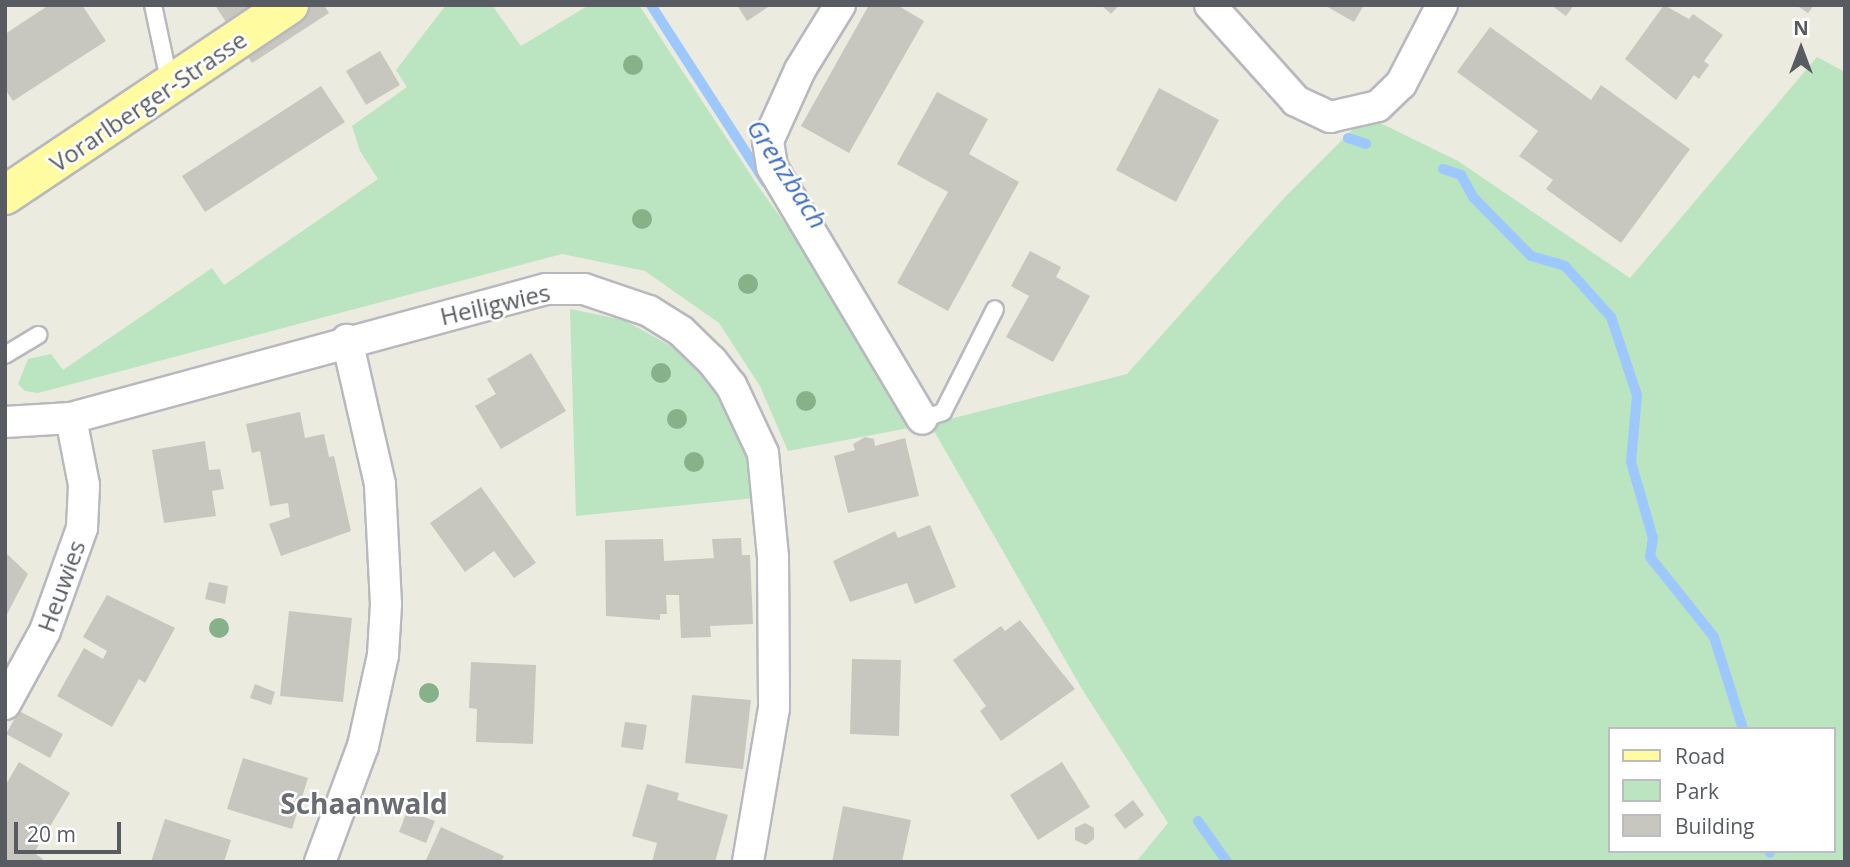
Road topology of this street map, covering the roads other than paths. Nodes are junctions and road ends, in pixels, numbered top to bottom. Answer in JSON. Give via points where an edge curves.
{"nodes":[{"id":1,"x":153,"y":5,"type":"edge"},
{"id":2,"x":289,"y":5,"type":"edge"},
{"id":3,"x":839,"y":5,"type":"edge"},
{"id":4,"x":1210,"y":5,"type":"edge"},
{"id":5,"x":1442,"y":5,"type":"edge"},
{"id":6,"x":170,"y":88,"type":"junction"},
{"id":7,"x":5,"y":195,"type":"edge"},
{"id":8,"x":995,"y":309,"type":"dead end"},
{"id":9,"x":38,"y":335,"type":"dead end"},
{"id":10,"x":347,"y":340,"type":"junction"},
{"id":11,"x":5,"y":355,"type":"edge"},
{"id":12,"x":71,"y":418,"type":"junction"},
{"id":13,"x":922,"y":419,"type":"joint"},
{"id":14,"x":5,"y":422,"type":"edge"},
{"id":15,"x":5,"y":704,"type":"edge"},
{"id":16,"x":320,"y":862,"type":"edge"},
{"id":17,"x":748,"y":862,"type":"edge"}],
"edges":[{"from":1,"to":6,"type":"lane"},
{"from":2,"to":6,"type":"main road","name":"Vorarlberger-Strasse"},
{"from":3,"to":13,"type":"street","via":[[800,70],[768,141],[772,167]]},
{"from":4,"to":5,"type":"street","via":[[1296,102],[1330,117],[1378,106],[1401,84]]},
{"from":6,"to":7,"type":"main road","name":"Vorarlberger-Strasse"},
{"from":8,"to":13,"type":"lane","via":[[943,412]]},
{"from":9,"to":11,"type":"lane"},
{"from":10,"to":12,"type":"street","name":"Heiligwies"},
{"from":10,"to":16,"type":"street","via":[[380,484],[386,604],[383,655],[363,746]]},
{"from":10,"to":17,"type":"street","name":"Heiligwies","via":[[546,289],[584,289],[649,311],[681,331],[731,385],[763,453],[774,584],[774,708]]},
{"from":12,"to":14,"type":"street","name":"Heiligwies"},
{"from":12,"to":15,"type":"street","name":"Heuwies","via":[[84,485],[82,527],[45,631]]}]}
